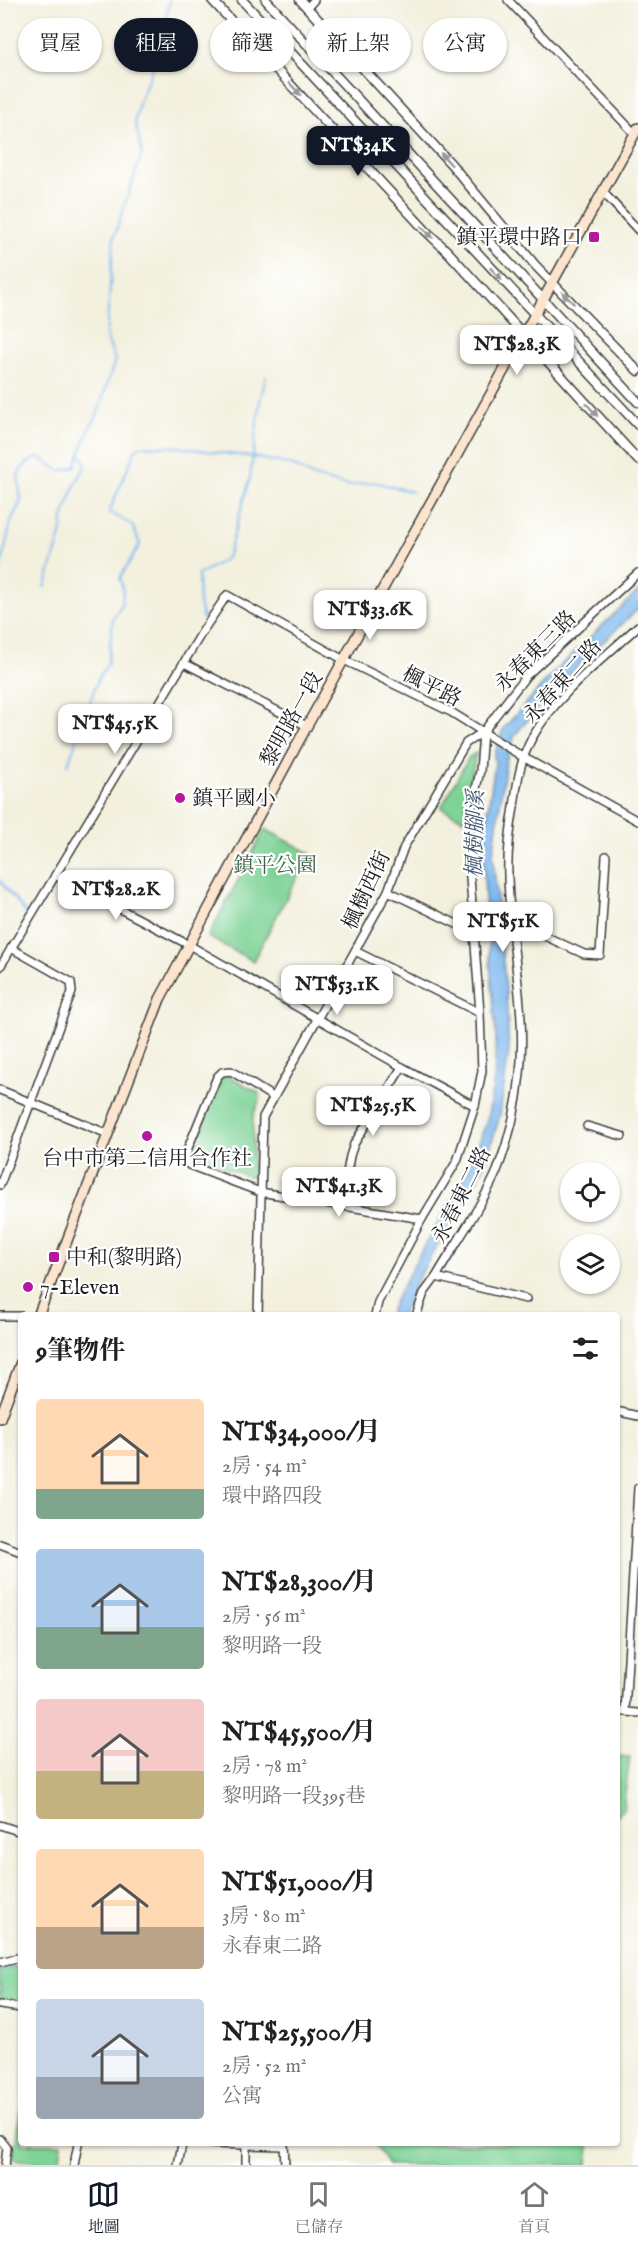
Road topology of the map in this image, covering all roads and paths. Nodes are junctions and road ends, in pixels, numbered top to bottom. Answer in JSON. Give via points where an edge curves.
{"nodes":[{"id":1,"x":212,"y":0,"type":"edge"},
{"id":2,"x":242,"y":0,"type":"edge"},
{"id":3,"x":266,"y":0,"type":"edge"},
{"id":4,"x":300,"y":0,"type":"edge"},
{"id":5,"x":314,"y":0,"type":"edge"},
{"id":6,"x":508,"y":0,"type":"edge"},
{"id":7,"x":307,"y":8,"type":"junction"},
{"id":8,"x":636,"y":131,"type":"edge"},
{"id":9,"x":603,"y":192,"type":"junction"},
{"id":10,"x":638,"y":230,"type":"edge"},
{"id":11,"x":553,"y":283,"type":"junction"},
{"id":12,"x":543,"y":300,"type":"junction"},
{"id":13,"x":534,"y":315,"type":"junction"},
{"id":14,"x":524,"y":336,"type":"junction"},
{"id":15,"x":638,"y":370,"type":"edge"},
{"id":16,"x":638,"y":402,"type":"edge"},
{"id":17,"x":638,"y":425,"type":"edge"},
{"id":18,"x":638,"y":460,"type":"edge"},
{"id":19,"x":638,"y":573,"type":"edge"},
{"id":20,"x":638,"y":626,"type":"edge"},
{"id":21,"x":344,"y":660,"type":"junction"},
{"id":22,"x":184,"y":663,"type":"junction"},
{"id":23,"x":307,"y":726,"type":"junction"},
{"id":24,"x":486,"y":734,"type":"junction"},
{"id":25,"x":523,"y":757,"type":"junction"},
{"id":26,"x":638,"y":821,"type":"edge"},
{"id":27,"x":606,"y":856,"type":"dead end"},
{"id":28,"x":55,"y":875,"type":"junction"},
{"id":29,"x":388,"y":891,"type":"junction"},
{"id":30,"x":512,"y":921,"type":"junction"},
{"id":31,"x":473,"y":932,"type":"junction"},
{"id":32,"x":189,"y":945,"type":"junction"},
{"id":33,"x":11,"y":948,"type":"junction"},
{"id":34,"x":355,"y":951,"type":"junction"},
{"id":35,"x":0,"y":967,"type":"edge"},
{"id":36,"x":480,"y":1013,"type":"junction"},
{"id":37,"x":318,"y":1019,"type":"junction"},
{"id":38,"x":402,"y":1067,"type":"junction"},
{"id":39,"x":0,"y":1090,"type":"edge"},
{"id":40,"x":273,"y":1097,"type":"junction"},
{"id":41,"x":30,"y":1103,"type":"junction"},
{"id":42,"x":475,"y":1106,"type":"junction"},
{"id":43,"x":587,"y":1126,"type":"dead end"},
{"id":44,"x":108,"y":1134,"type":"junction"},
{"id":45,"x":622,"y":1136,"type":"dead end"},
{"id":46,"x":0,"y":1185,"type":"edge"},
{"id":47,"x":260,"y":1192,"type":"junction"},
{"id":48,"x":341,"y":1206,"type":"junction"},
{"id":49,"x":422,"y":1219,"type":"junction"},
{"id":50,"x":436,"y":1277,"type":"junction"},
{"id":51,"x":526,"y":1299,"type":"dead end"},
{"id":52,"x":40,"y":1312,"type":"edge"},
{"id":53,"x":258,"y":1312,"type":"edge"},
{"id":54,"x":376,"y":1312,"type":"edge"},
{"id":55,"x":417,"y":1312,"type":"edge"},
{"id":56,"x":0,"y":1316,"type":"edge"},
{"id":57,"x":18,"y":1316,"type":"edge"},
{"id":58,"x":18,"y":1370,"type":"edge"},
{"id":59,"x":620,"y":1412,"type":"edge"},
{"id":60,"x":638,"y":1416,"type":"edge"},
{"id":61,"x":0,"y":1419,"type":"edge"},
{"id":62,"x":638,"y":1488,"type":"edge"},
{"id":63,"x":0,"y":1544,"type":"edge"},
{"id":64,"x":18,"y":1551,"type":"edge"},
{"id":65,"x":634,"y":1606,"type":"edge"},
{"id":66,"x":621,"y":1712,"type":"edge"},
{"id":67,"x":638,"y":1713,"type":"edge"},
{"id":68,"x":0,"y":1825,"type":"edge"},
{"id":69,"x":18,"y":1831,"type":"edge"},
{"id":70,"x":18,"y":1958,"type":"edge"},
{"id":71,"x":0,"y":1962,"type":"edge"},
{"id":72,"x":0,"y":2005,"type":"edge"},
{"id":73,"x":18,"y":2008,"type":"edge"},
{"id":74,"x":1,"y":2139,"type":"edge"},
{"id":75,"x":78,"y":2146,"type":"edge"},
{"id":76,"x":182,"y":2146,"type":"edge"},
{"id":77,"x":246,"y":2146,"type":"edge"},
{"id":78,"x":283,"y":2146,"type":"edge"},
{"id":79,"x":246,"y":2163,"type":"edge"},
{"id":80,"x":5,"y":2165,"type":"edge"},
{"id":81,"x":74,"y":2165,"type":"edge"},
{"id":82,"x":178,"y":2165,"type":"edge"},
{"id":83,"x":285,"y":2165,"type":"edge"}],
"edges":[{"from":1,"to":14,"type":"street","one_way":true},
{"from":2,"to":13,"type":"street","one_way":true},
{"from":3,"to":12,"type":"street"},
{"from":4,"to":7,"type":"street"},
{"from":5,"to":7,"type":"street"},
{"from":6,"to":8,"type":"street"},
{"from":11,"to":7,"type":"street","one_way":true,"via":[[451,164]]},
{"from":8,"to":9,"type":"main road","name":"黎明路一段"},
{"from":9,"to":10,"type":"street"},
{"from":9,"to":11,"type":"main road","name":"黎明路一段"},
{"from":11,"to":12,"type":"main road","name":"黎明路一段"},
{"from":15,"to":11,"type":"street","one_way":true},
{"from":12,"to":13,"type":"main road","name":"黎明路一段"},
{"from":12,"to":16,"type":"street"},
{"from":13,"to":14,"type":"main road","name":"黎明路一段"},
{"from":13,"to":17,"type":"street"},
{"from":14,"to":18,"type":"street","one_way":true},
{"from":14,"to":21,"type":"main road","name":"黎明路一段"},
{"from":19,"to":24,"type":"street","name":"永春東三路","via":[[526,676]]},
{"from":20,"to":25,"type":"street","name":"永春東二路","via":[[584,675],[552,711]]},
{"from":21,"to":22,"type":"street","name":"楓平路","via":[[227,595]]},
{"from":21,"to":23,"type":"main road","name":"黎明路一段"},
{"from":21,"to":24,"type":"street","name":"楓平路","via":[[451,712]]},
{"from":22,"to":23,"type":"street"},
{"from":22,"to":28,"type":"street"},
{"from":23,"to":32,"type":"main road","name":"黎明路一段"},
{"from":24,"to":25,"type":"street","name":"楓平路"},
{"from":24,"to":29,"type":"street","name":"楓樹西街","via":[[466,743],[409,838]]},
{"from":24,"to":31,"type":"street","via":[[469,837]]},
{"from":25,"to":26,"type":"street"},
{"from":25,"to":30,"type":"street","name":"永春東二路","via":[[509,837]]},
{"from":27,"to":30,"type":"street","via":[[600,955],[584,954]]},
{"from":28,"to":32,"type":"street"},
{"from":28,"to":33,"type":"street"},
{"from":29,"to":31,"type":"street"},
{"from":29,"to":34,"type":"street","name":"楓樹西街"},
{"from":30,"to":50,"type":"street","name":"永春東二路","via":[[522,1035],[514,1117],[497,1172]]},
{"from":31,"to":36,"type":"street"},
{"from":32,"to":37,"type":"street"},
{"from":32,"to":44,"type":"main road","name":"黎明路一段","via":[[160,999]]},
{"from":33,"to":35,"type":"street"},
{"from":33,"to":41,"type":"street","via":[[71,982],[68,1005]]},
{"from":34,"to":36,"type":"street"},
{"from":34,"to":37,"type":"street","name":"楓樹西街"},
{"from":36,"to":42,"type":"street","via":[[482,1071]]},
{"from":37,"to":38,"type":"street"},
{"from":37,"to":40,"type":"street","name":"楓樹西街"},
{"from":38,"to":42,"type":"street"},
{"from":38,"to":48,"type":"street","via":[[354,1144]]},
{"from":39,"to":41,"type":"street"},
{"from":40,"to":47,"type":"street","name":"楓樹西街","via":[[263,1117]]},
{"from":40,"to":47,"type":"street","via":[[231,1071],[222,1072],[186,1160],[197,1169]]},
{"from":41,"to":44,"type":"street"},
{"from":41,"to":46,"type":"street"},
{"from":42,"to":49,"type":"street","via":[[457,1161]]},
{"from":43,"to":45,"type":"street"},
{"from":44,"to":52,"type":"main road","name":"黎明路一段"},
{"from":47,"to":48,"type":"street"},
{"from":47,"to":53,"type":"street","name":"楓樹西街"},
{"from":48,"to":49,"type":"street"},
{"from":49,"to":54,"type":"street"},
{"from":50,"to":51,"type":"street"},
{"from":50,"to":55,"type":"street","name":"永春東二路","via":[[424,1293]]},
{"from":56,"to":57,"type":"street"},
{"from":58,"to":61,"type":"main road"},
{"from":59,"to":60,"type":"street"},
{"from":62,"to":65,"type":"street"},
{"from":63,"to":64,"type":"street"},
{"from":65,"to":66,"type":"street"},
{"from":66,"to":67,"type":"street"},
{"from":68,"to":69,"type":"street"},
{"from":70,"to":71,"type":"street"},
{"from":72,"to":73,"type":"street"},
{"from":74,"to":80,"type":"street","via":[[7,2148]]},
{"from":75,"to":81,"type":"street"},
{"from":76,"to":82,"type":"street"},
{"from":77,"to":79,"type":"street"},
{"from":78,"to":83,"type":"street"}]}
